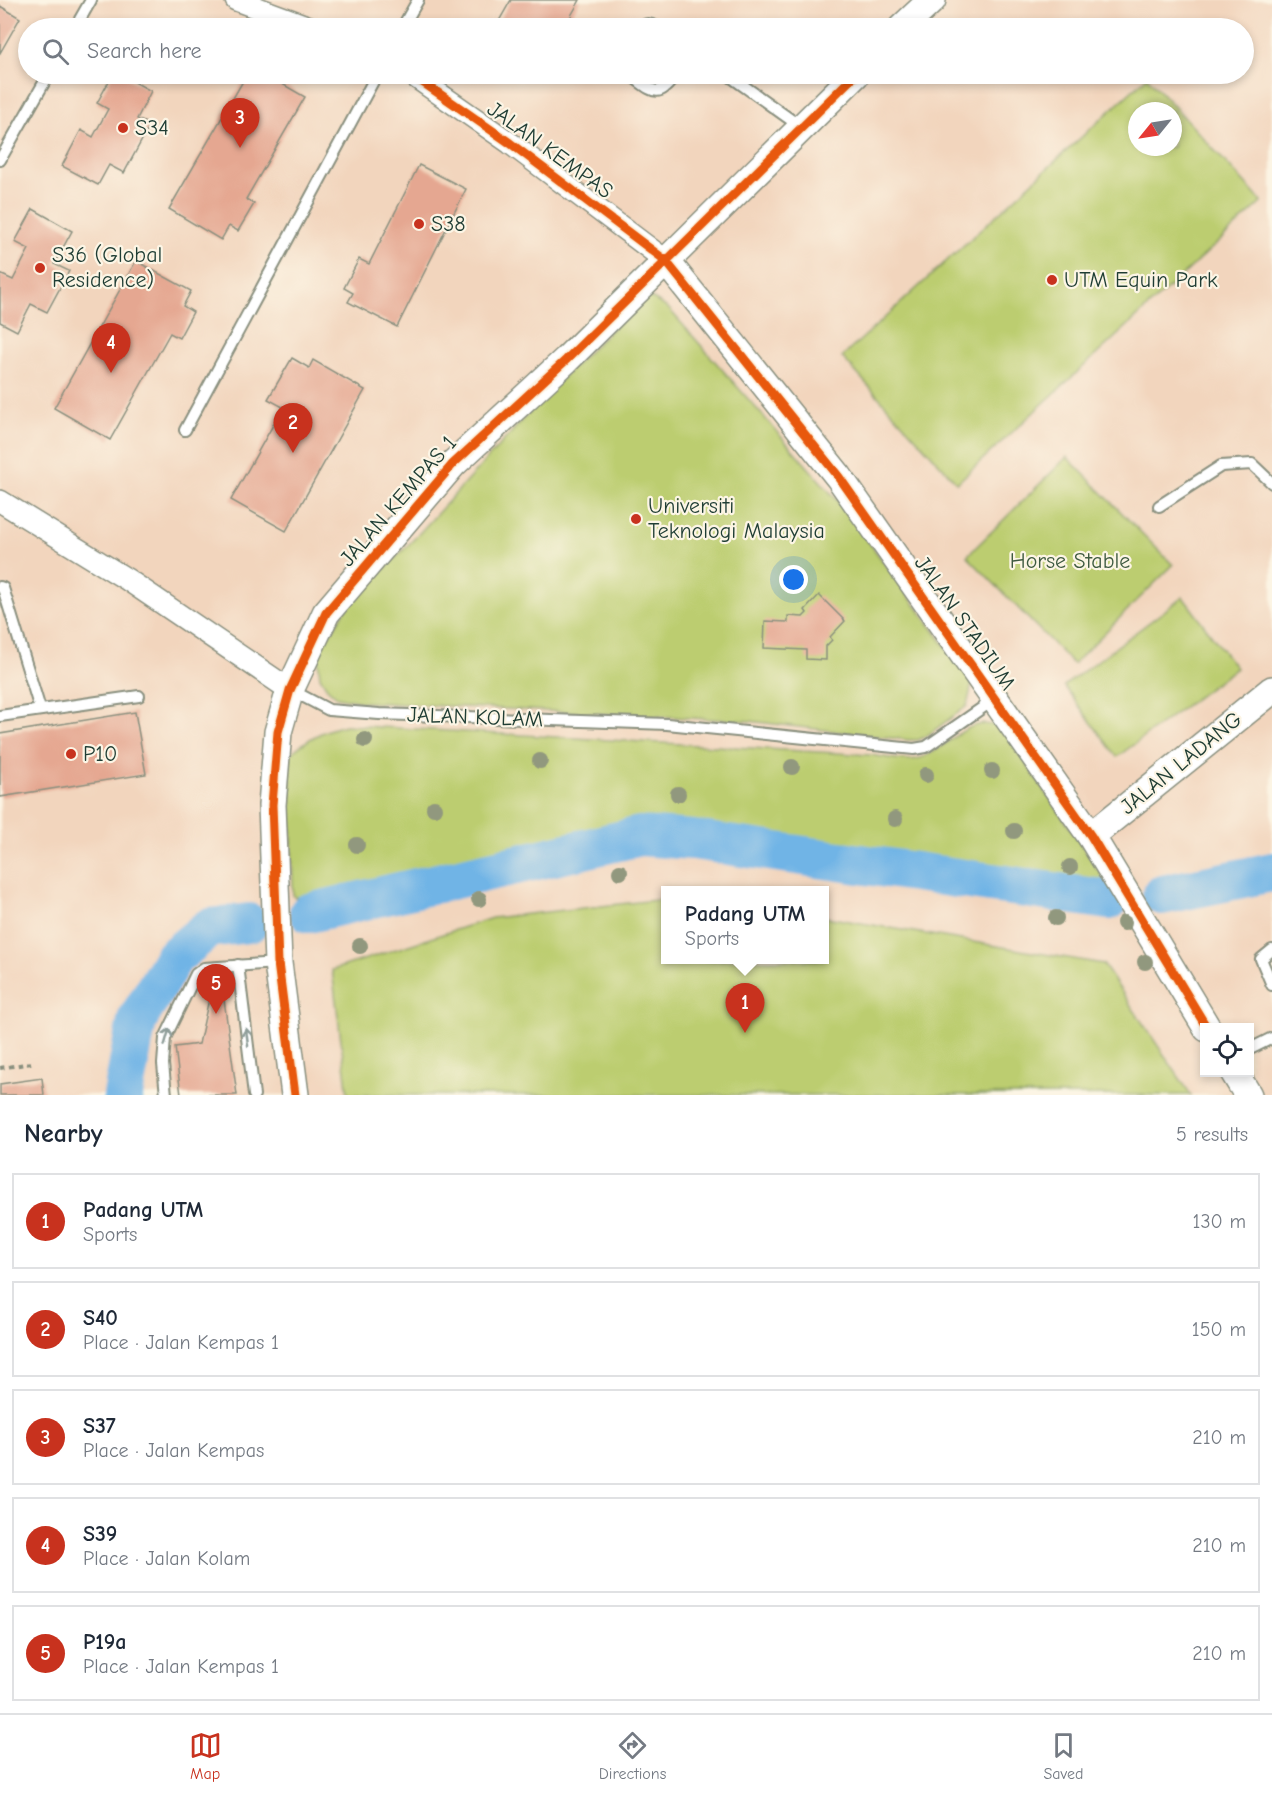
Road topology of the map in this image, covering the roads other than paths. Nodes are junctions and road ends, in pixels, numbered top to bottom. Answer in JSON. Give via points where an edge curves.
{"nodes":[{"id":1,"x":91,"y":0,"type":"edge"},
{"id":2,"x":236,"y":0,"type":"edge"},
{"id":3,"x":418,"y":0,"type":"edge"},
{"id":4,"x":932,"y":0,"type":"edge"},
{"id":5,"x":81,"y":18,"type":"edge"},
{"id":6,"x":285,"y":18,"type":"edge"},
{"id":7,"x":408,"y":18,"type":"edge"},
{"id":8,"x":913,"y":18,"type":"edge"},
{"id":9,"x":43,"y":84,"type":"edge"},
{"id":10,"x":372,"y":84,"type":"edge"},
{"id":11,"x":425,"y":84,"type":"edge"},
{"id":12,"x":643,"y":84,"type":"edge"},
{"id":13,"x":669,"y":84,"type":"edge"},
{"id":14,"x":741,"y":84,"type":"edge"},
{"id":15,"x":846,"y":84,"type":"edge"},
{"id":16,"x":801,"y":127,"type":"junction"},
{"id":17,"x":0,"y":160,"type":"edge"},
{"id":18,"x":665,"y":260,"type":"junction"},
{"id":19,"x":185,"y":430,"type":"dead end"},
{"id":20,"x":1272,"y":483,"type":"edge"},
{"id":21,"x":0,"y":501,"type":"edge"},
{"id":22,"x":1159,"y":506,"type":"dead end"},
{"id":23,"x":0,"y":587,"type":"edge"},
{"id":24,"x":290,"y":690,"type":"junction"},
{"id":25,"x":1272,"y":690,"type":"edge"},
{"id":26,"x":139,"y":696,"type":"dead end"},
{"id":27,"x":995,"y":699,"type":"junction"},
{"id":28,"x":40,"y":709,"type":"junction"},
{"id":29,"x":0,"y":716,"type":"edge"},
{"id":30,"x":1091,"y":836,"type":"junction"},
{"id":31,"x":1272,"y":950,"type":"edge"},
{"id":32,"x":278,"y":963,"type":"junction"},
{"id":33,"x":238,"y":966,"type":"junction"},
{"id":34,"x":1272,"y":985,"type":"edge"},
{"id":35,"x":1204,"y":1023,"type":"edge"},
{"id":36,"x":1272,"y":1038,"type":"edge"},
{"id":37,"x":1254,"y":1047,"type":"edge"},
{"id":38,"x":1237,"y":1077,"type":"edge"},
{"id":39,"x":166,"y":1095,"type":"edge"},
{"id":40,"x":254,"y":1095,"type":"edge"},
{"id":41,"x":295,"y":1095,"type":"edge"},
{"id":42,"x":1248,"y":1095,"type":"edge"}],
"edges":[{"from":1,"to":5,"type":"lane"},
{"from":2,"to":6,"type":"street"},
{"from":3,"to":7,"type":"lane"},
{"from":4,"to":8,"type":"street"},
{"from":9,"to":17,"type":"lane"},
{"from":10,"to":19,"type":"lane"},
{"from":11,"to":18,"type":"street","name":"JALAN KEMPAS"},
{"from":12,"to":13,"type":"lane","via":[[657,91]]},
{"from":14,"to":16,"type":"lane"},
{"from":15,"to":16,"type":"street","name":"JALAN KEMPAS 1"},
{"from":16,"to":18,"type":"street","name":"JALAN KEMPAS 1"},
{"from":18,"to":24,"type":"street","name":"JALAN KEMPAS 1","via":[[566,360],[453,464],[326,613]]},
{"from":18,"to":27,"type":"street","name":"JALAN STADIUM","via":[[839,477]]},
{"from":20,"to":22,"type":"lane","via":[[1252,464],[1221,466]]},
{"from":21,"to":24,"type":"street","name":"JALAN KOLAM","via":[[128,580]]},
{"from":23,"to":28,"type":"lane"},
{"from":24,"to":27,"type":"lane","name":"JALAN KOLAM","via":[[329,710],[667,724],[914,749],[926,747]]},
{"from":24,"to":32,"type":"street","name":"JALAN KEMPAS 1","via":[[278,732],[272,806]]},
{"from":25,"to":30,"type":"street","name":"JALAN LADANG"},
{"from":26,"to":28,"type":"lane"},
{"from":27,"to":30,"type":"street","name":"JALAN STADIUM"},
{"from":28,"to":29,"type":"lane"},
{"from":30,"to":35,"type":"street","name":"JALAN STADIUM"},
{"from":31,"to":34,"type":"lane","via":[[1261,959]]},
{"from":32,"to":33,"type":"lane"},
{"from":32,"to":41,"type":"street","name":"JALAN KEMPAS 1"},
{"from":39,"to":33,"type":"lane","one_way":true,"via":[[165,1038],[196,974],[204,968]]},
{"from":40,"to":33,"type":"lane","one_way":true},
{"from":36,"to":37,"type":"lane"},
{"from":38,"to":42,"type":"street"}]}
